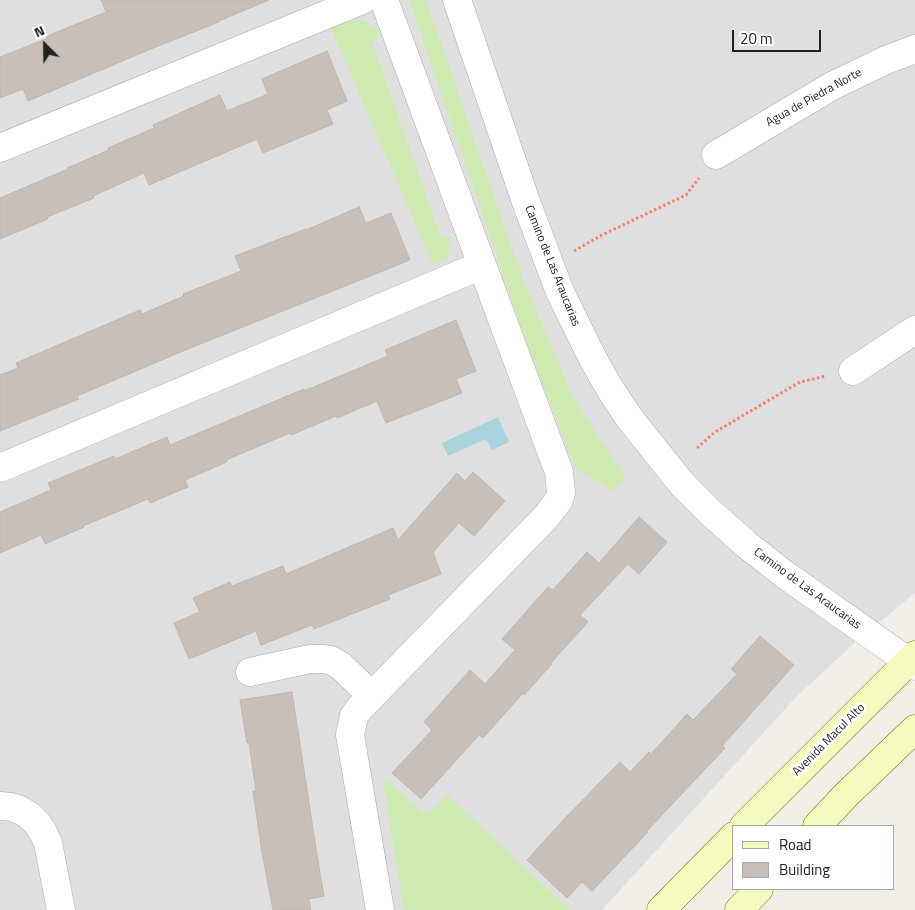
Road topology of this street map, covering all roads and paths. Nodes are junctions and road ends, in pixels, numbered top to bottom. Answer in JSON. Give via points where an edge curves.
{"nodes":[{"id":1,"x":362,"y":0,"type":"edge"},
{"id":2,"x":384,"y":0,"type":"edge"},
{"id":3,"x":457,"y":0,"type":"edge"},
{"id":4,"x":915,"y":49,"type":"edge"},
{"id":5,"x":0,"y":148,"type":"edge"},
{"id":6,"x":716,"y":155,"type":"joint"},
{"id":7,"x":571,"y":252,"type":"dead end"},
{"id":8,"x":482,"y":266,"type":"junction"},
{"id":9,"x":915,"y":330,"type":"edge"},
{"id":10,"x":853,"y":371,"type":"joint"},
{"id":11,"x":697,"y":448,"type":"dead end"},
{"id":12,"x":0,"y":468,"type":"edge"},
{"id":13,"x":913,"y":661,"type":"edge"},
{"id":14,"x":250,"y":672,"type":"dead end"},
{"id":15,"x":372,"y":696,"type":"junction"},
{"id":16,"x":915,"y":729,"type":"edge"},
{"id":17,"x":0,"y":806,"type":"edge"},
{"id":18,"x":745,"y":825,"type":"edge"},
{"id":19,"x":818,"y":825,"type":"edge"},
{"id":20,"x":732,"y":838,"type":"edge"},
{"id":21,"x":758,"y":890,"type":"edge"},
{"id":22,"x":61,"y":910,"type":"edge"},
{"id":23,"x":380,"y":910,"type":"edge"},
{"id":24,"x":661,"y":910,"type":"edge"},
{"id":25,"x":739,"y":910,"type":"edge"}],
"edges":[{"from":1,"to":5,"type":"street"},
{"from":2,"to":8,"type":"street"},
{"from":3,"to":13,"type":"street","name":"Camino de Las Araucarias","via":[[557,285],[592,357],[630,419],[682,484],[747,545],[784,574]]},
{"from":4,"to":6,"type":"street","name":"Agua de Piedra Norte","via":[[832,86]]},
{"from":6,"to":7,"type":"path","via":[[686,195]]},
{"from":8,"to":12,"type":"street"},
{"from":8,"to":15,"type":"street","via":[[559,472],[559,500]]},
{"from":9,"to":10,"type":"street"},
{"from":10,"to":11,"type":"path","via":[[800,382],[715,432]]},
{"from":13,"to":18,"type":"street","name":"Avenida Macul Alto"},
{"from":14,"to":15,"type":"street","via":[[310,659],[331,660]]},
{"from":15,"to":23,"type":"street","via":[[354,716],[350,735]]},
{"from":16,"to":19,"type":"street"},
{"from":17,"to":22,"type":"street","via":[[20,810],[43,832]]},
{"from":20,"to":24,"type":"street"},
{"from":21,"to":25,"type":"street"}]}
